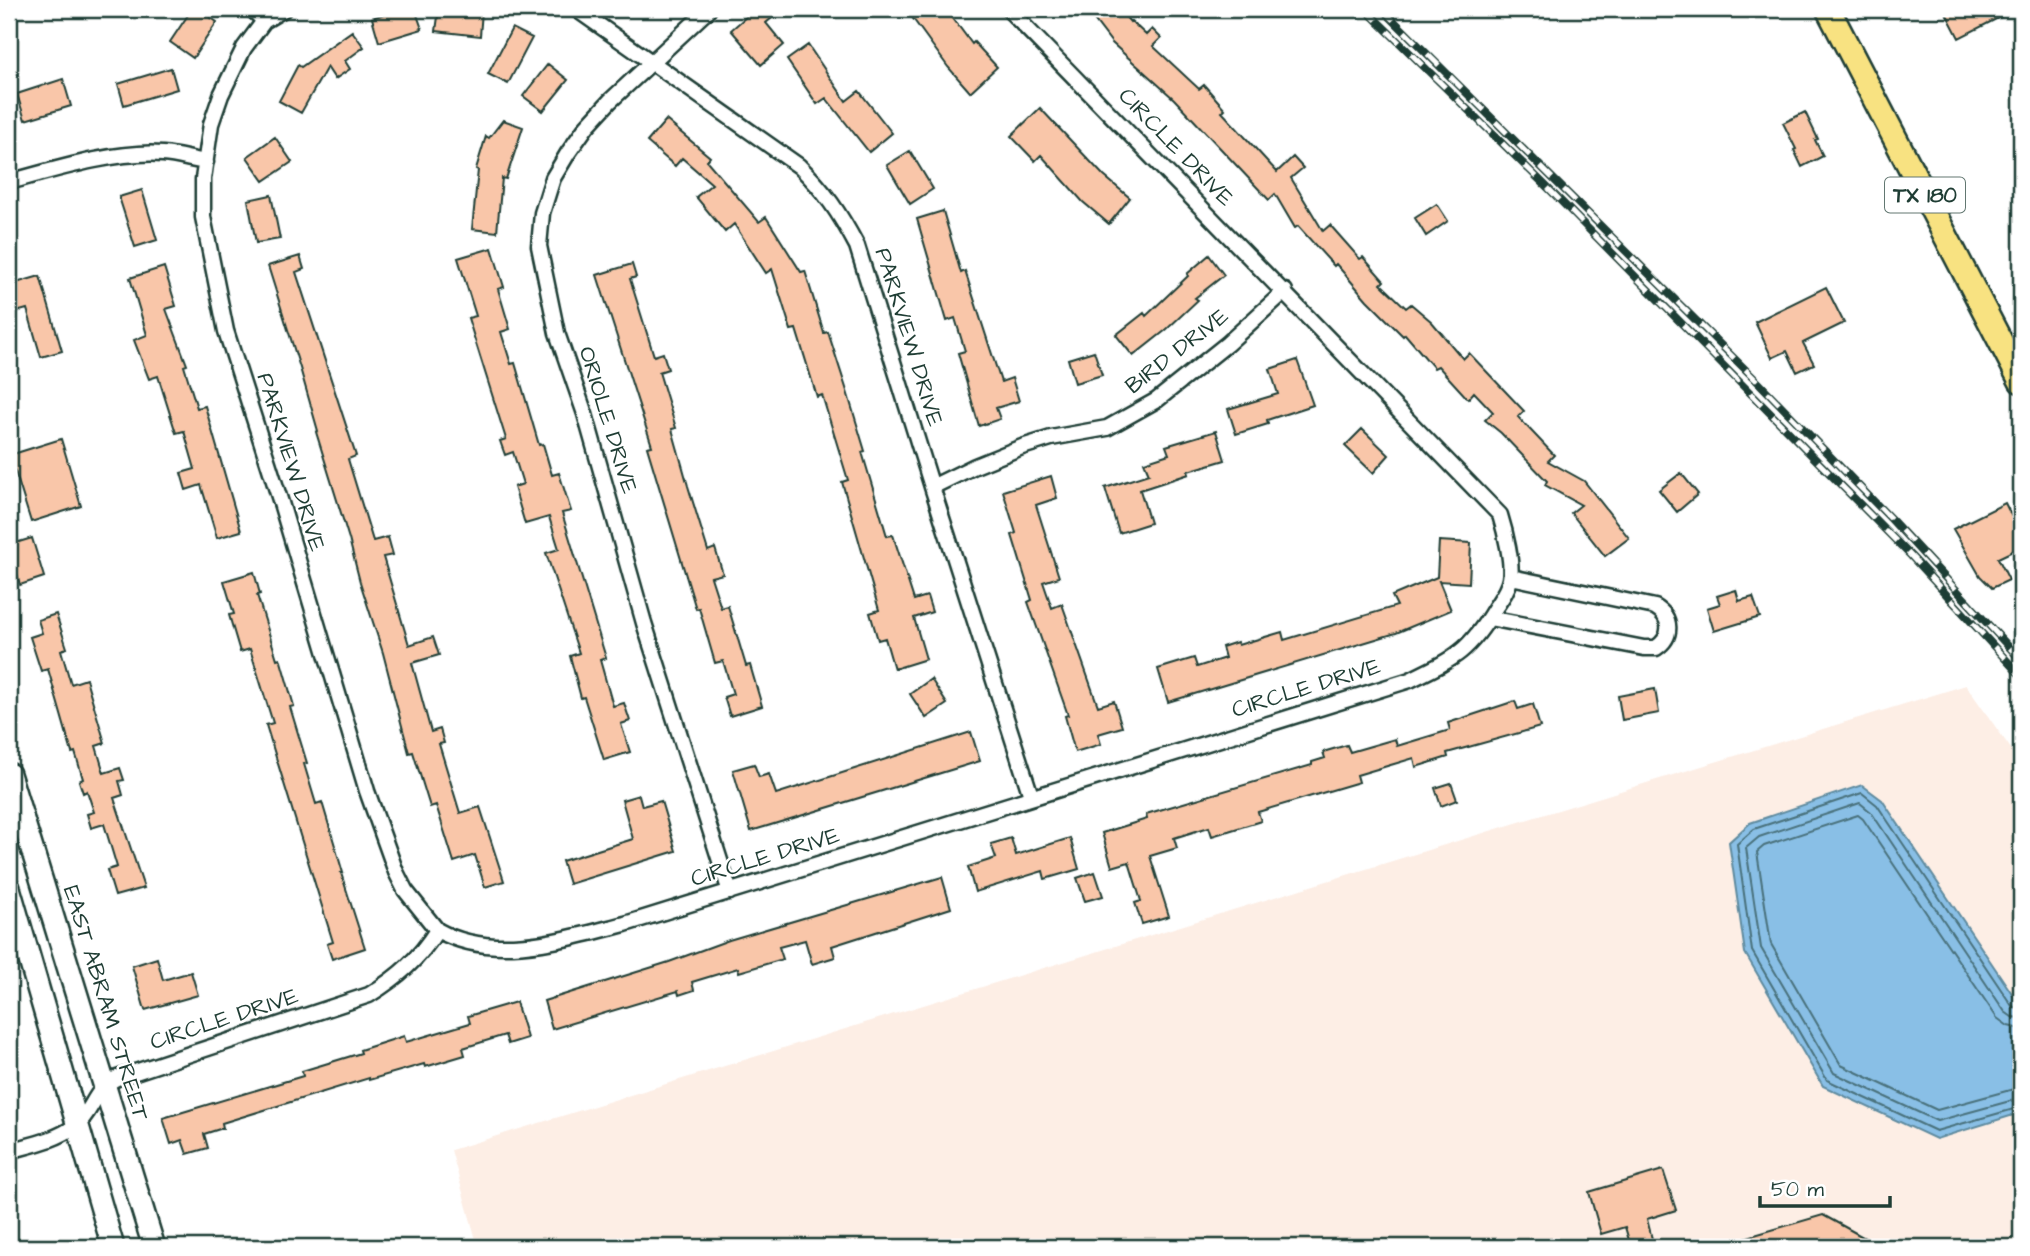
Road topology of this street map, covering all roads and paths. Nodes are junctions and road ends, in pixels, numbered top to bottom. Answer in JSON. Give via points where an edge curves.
{"nodes":[{"id":1,"x":252,"y":9,"type":"edge"},
{"id":2,"x":284,"y":9,"type":"edge"},
{"id":3,"x":576,"y":9,"type":"edge"},
{"id":4,"x":709,"y":9,"type":"edge"},
{"id":5,"x":1008,"y":9,"type":"edge"},
{"id":6,"x":1828,"y":9,"type":"edge"},
{"id":7,"x":264,"y":21,"type":"junction"},
{"id":8,"x":652,"y":62,"type":"junction"},
{"id":9,"x":206,"y":162,"type":"junction"},
{"id":10,"x":9,"y":182,"type":"edge"},
{"id":11,"x":1285,"y":291,"type":"junction"},
{"id":12,"x":2021,"y":382,"type":"edge"},
{"id":13,"x":932,"y":488,"type":"junction"},
{"id":14,"x":1511,"y":577,"type":"junction"},
{"id":15,"x":1489,"y":618,"type":"junction"},
{"id":16,"x":9,"y":774,"type":"edge"},
{"id":17,"x":1031,"y":796,"type":"junction"},
{"id":18,"x":730,"y":892,"type":"junction"},
{"id":19,"x":11,"y":901,"type":"edge"},
{"id":20,"x":437,"y":930,"type":"junction"},
{"id":21,"x":104,"y":1084,"type":"junction"},
{"id":22,"x":77,"y":1125,"type":"junction"},
{"id":23,"x":9,"y":1151,"type":"edge"},
{"id":24,"x":113,"y":1247,"type":"edge"},
{"id":25,"x":155,"y":1247,"type":"edge"}],
"edges":[{"from":1,"to":7,"type":"street"},
{"from":2,"to":7,"type":"street","name":"PARKVIEW DRIVE"},
{"from":3,"to":8,"type":"street","name":"PARKVIEW DRIVE"},
{"from":4,"to":8,"type":"street","name":"ORIOLE DRIVE"},
{"from":5,"to":11,"type":"street","name":"CIRCLE DRIVE"},
{"from":6,"to":12,"type":"main road","number":"TX 180"},
{"from":7,"to":9,"type":"street","name":"PARKVIEW DRIVE","via":[[244,48],[221,95]]},
{"from":8,"to":13,"type":"street","name":"PARKVIEW DRIVE","via":[[799,166],[837,209],[858,246]]},
{"from":8,"to":18,"type":"street","name":"ORIOLE DRIVE","via":[[587,126],[568,153],[542,214],[539,246],[557,333],[585,414],[643,623]]},
{"from":9,"to":10,"type":"street","via":[[162,153],[117,157]]},
{"from":9,"to":20,"type":"street","name":"PARKVIEW DRIVE","via":[[203,217],[226,331],[367,791],[405,890]]},
{"from":11,"to":13,"type":"street","name":"BIRD DRIVE","via":[[1157,400],[1107,428],[1022,447]]},
{"from":11,"to":14,"type":"street","name":"CIRCLE DRIVE","via":[[1500,515]]},
{"from":13,"to":17,"type":"street","name":"PARKVIEW DRIVE"},
{"from":14,"to":15,"type":"street","name":"CIRCLE DRIVE"},
{"from":14,"to":15,"type":"street","via":[[1654,607],[1669,623],[1667,638],[1656,648],[1644,648]]},
{"from":15,"to":17,"type":"street","name":"CIRCLE DRIVE","via":[[1457,656],[1410,680]]},
{"from":16,"to":21,"type":"main road","name":"EAST ABRAM STREET"},
{"from":17,"to":18,"type":"street","name":"CIRCLE DRIVE"},
{"from":18,"to":20,"type":"street","name":"CIRCLE DRIVE","via":[[544,944],[489,945],[451,938]]},
{"from":19,"to":22,"type":"main road"},
{"from":20,"to":21,"type":"street","name":"CIRCLE DRIVE","via":[[423,952],[395,979],[369,995]]},
{"from":21,"to":22,"type":"street"},
{"from":21,"to":25,"type":"main road","name":"EAST ABRAM STREET"},
{"from":22,"to":23,"type":"street","via":[[64,1134]]},
{"from":22,"to":24,"type":"main road"}]}
